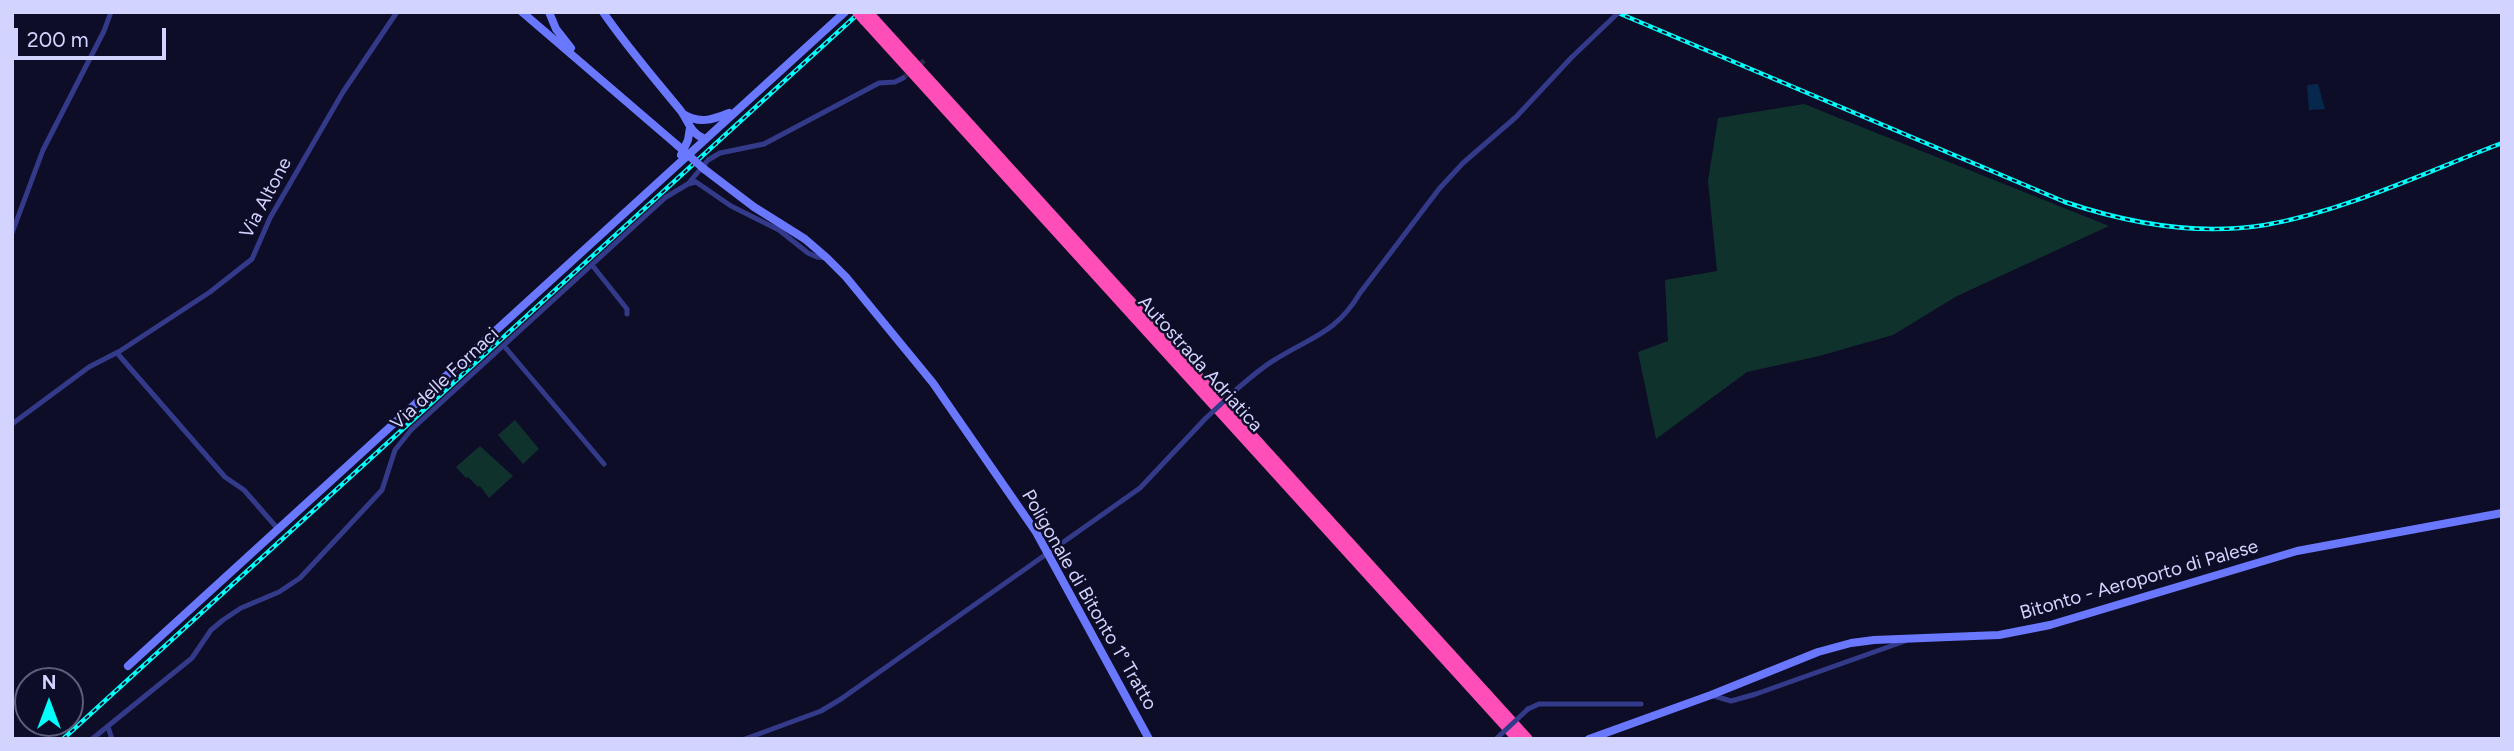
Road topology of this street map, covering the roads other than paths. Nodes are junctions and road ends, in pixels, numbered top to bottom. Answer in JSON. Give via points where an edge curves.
{"nodes":[{"id":1,"x":111,"y":12,"type":"edge"},
{"id":2,"x":397,"y":12,"type":"edge"},
{"id":3,"x":522,"y":12,"type":"edge"},
{"id":4,"x":547,"y":12,"type":"edge"},
{"id":5,"x":603,"y":12,"type":"edge"},
{"id":6,"x":845,"y":12,"type":"edge"},
{"id":7,"x":1619,"y":12,"type":"edge"},
{"id":8,"x":865,"y":15,"type":"edge"},
{"id":9,"x":534,"y":16,"type":"edge"},
{"id":10,"x":584,"y":64,"type":"junction"},
{"id":11,"x":903,"y":78,"type":"tunnel mouth"},
{"id":12,"x":738,"y":109,"type":"junction"},
{"id":13,"x":683,"y":114,"type":"junction"},
{"id":14,"x":693,"y":119,"type":"junction"},
{"id":15,"x":690,"y":128,"type":"junction"},
{"id":16,"x":705,"y":139,"type":"junction"},
{"id":17,"x":676,"y":164,"type":"junction"},
{"id":18,"x":688,"y":184,"type":"junction"},
{"id":19,"x":12,"y":233,"type":"edge"},
{"id":20,"x":827,"y":258,"type":"junction"},
{"id":21,"x":592,"y":265,"type":"junction"},
{"id":22,"x":626,"y":314,"type":"dead end"},
{"id":23,"x":504,"y":346,"type":"junction"},
{"id":24,"x":117,"y":353,"type":"junction"},
{"id":25,"x":12,"y":424,"type":"edge"},
{"id":26,"x":604,"y":464,"type":"dead end"},
{"id":27,"x":2502,"y":513,"type":"edge"},
{"id":28,"x":278,"y":529,"type":"junction"},
{"id":29,"x":1048,"y":553,"type":"junction"},
{"id":30,"x":1912,"y":639,"type":"junction"},
{"id":31,"x":128,"y":666,"type":"dead end"},
{"id":32,"x":1711,"y":695,"type":"junction"},
{"id":33,"x":1641,"y":704,"type":"dead end"},
{"id":34,"x":108,"y":727,"type":"junction"},
{"id":35,"x":92,"y":739,"type":"edge"},
{"id":36,"x":112,"y":739,"type":"edge"},
{"id":37,"x":745,"y":739,"type":"edge"},
{"id":38,"x":1149,"y":739,"type":"edge"},
{"id":39,"x":1496,"y":739,"type":"edge"},
{"id":40,"x":1517,"y":739,"type":"edge"},
{"id":41,"x":1528,"y":739,"type":"edge"},
{"id":42,"x":1589,"y":739,"type":"edge"}],
"edges":[{"from":1,"to":19,"type":"street","via":[[43,150]]},
{"from":2,"to":24,"type":"street","name":"Via Altone","via":[[343,92],[270,218],[252,259]]},
{"from":3,"to":9,"type":"main road","name":"Poligonale di Bitonto 1° Tratto"},
{"from":4,"to":9,"type":"main road"},
{"from":4,"to":10,"type":"main road"},
{"from":5,"to":13,"type":"main road"},
{"from":6,"to":12,"type":"main road"},
{"from":7,"to":29,"type":"street","bridge":true,"via":[[1439,189],[1333,327],[1256,372],[1140,488]]},
{"from":8,"to":40,"type":"highway","name":"Autostrada Adriatica"},
{"from":8,"to":41,"type":"highway","name":"Autostrada Adriatica"},
{"from":9,"to":10,"type":"main road","name":"Poligonale di Bitonto 1° Tratto"},
{"from":10,"to":20,"type":"main road","name":"Poligonale di Bitonto 1° Tratto","bridge":true,"via":[[704,169]]},
{"from":11,"to":18,"type":"street","name":"Via delle Fornaci","via":[[879,83],[764,144],[720,153]]},
{"from":12,"to":14,"type":"main road","via":[[717,118]]},
{"from":12,"to":16,"type":"main road"},
{"from":13,"to":14,"type":"main road"},
{"from":13,"to":15,"type":"main road"},
{"from":14,"to":16,"type":"main road"},
{"from":15,"to":16,"type":"main road"},
{"from":15,"to":17,"type":"main road"},
{"from":16,"to":17,"type":"main road"},
{"from":17,"to":28,"type":"main road"},
{"from":18,"to":20,"type":"street","via":[[699,184],[779,230],[808,253]]},
{"from":18,"to":21,"type":"street","name":"Via delle Fornaci","via":[[666,197]]},
{"from":20,"to":29,"type":"main road","name":"Poligonale di Bitonto 1° Tratto","via":[[933,383]]},
{"from":21,"to":22,"type":"street","via":[[627,309]]},
{"from":21,"to":23,"type":"street","name":"Via delle Fornaci"},
{"from":23,"to":26,"type":"street"},
{"from":23,"to":34,"type":"street","name":"Via delle Fornaci","via":[[402,439],[382,490],[297,581],[223,620],[192,658]]},
{"from":24,"to":25,"type":"street","name":"Via Altone","via":[[89,367]]},
{"from":24,"to":28,"type":"street","via":[[225,477],[244,490]]},
{"from":27,"to":30,"type":"main road","name":"Bitonto - Aeroporto di Palese","via":[[2297,551],[2050,625],[1999,635]]},
{"from":28,"to":31,"type":"main road"},
{"from":29,"to":37,"type":"street","via":[[821,711]]},
{"from":29,"to":38,"type":"main road","name":"Poligonale di Bitonto 1° Tratto"},
{"from":30,"to":32,"type":"main road","name":"Bitonto - Aeroporto di Palese","via":[[1874,640],[1818,652]]},
{"from":30,"to":32,"type":"street","via":[[1731,701]]},
{"from":32,"to":42,"type":"main road","name":"Bitonto - Aeroporto di Palese"},
{"from":33,"to":39,"type":"street","bridge":true,"via":[[1539,704]]},
{"from":34,"to":35,"type":"street","name":"Via delle Fornaci"},
{"from":34,"to":36,"type":"street"}]}
